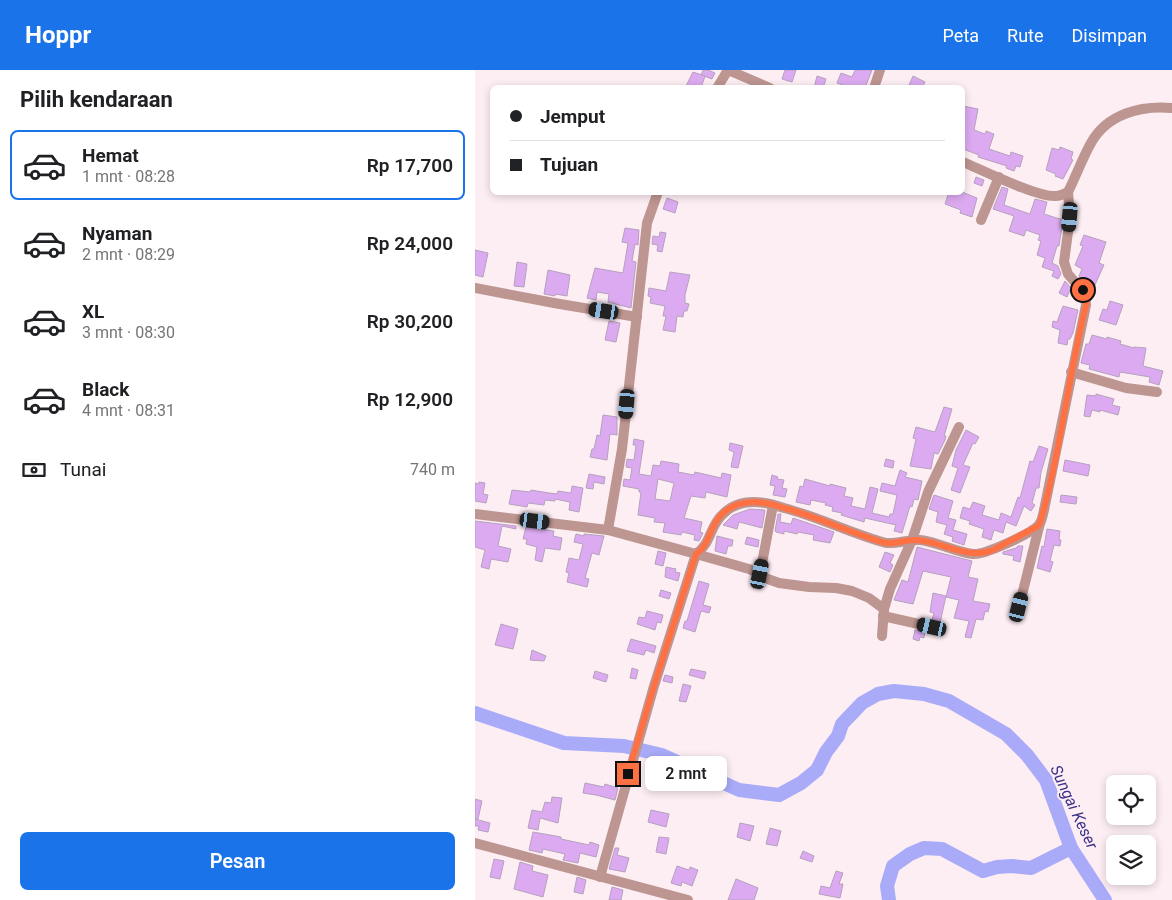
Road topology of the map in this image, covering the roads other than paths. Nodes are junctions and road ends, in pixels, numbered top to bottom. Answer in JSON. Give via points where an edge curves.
{"nodes":[{"id":1,"x":728,"y":70,"type":"edge"},
{"id":2,"x":880,"y":70,"type":"edge"},
{"id":3,"x":719,"y":85,"type":"edge"},
{"id":4,"x":763,"y":85,"type":"edge"},
{"id":5,"x":875,"y":85,"type":"edge"},
{"id":6,"x":1172,"y":108,"type":"edge"},
{"id":7,"x":965,"y":163,"type":"edge"},
{"id":8,"x":999,"y":177,"type":"junction"},
{"id":9,"x":1068,"y":192,"type":"junction"},
{"id":10,"x":657,"y":195,"type":"edge"},
{"id":11,"x":981,"y":220,"type":"dead end"},
{"id":12,"x":475,"y":288,"type":"edge"},
{"id":13,"x":637,"y":317,"type":"junction"},
{"id":14,"x":1071,"y":372,"type":"junction"},
{"id":15,"x":1157,"y":392,"type":"dead end"},
{"id":16,"x":959,"y":427,"type":"dead end"},
{"id":17,"x":773,"y":505,"type":"junction"},
{"id":18,"x":475,"y":514,"type":"edge"},
{"id":19,"x":1040,"y":523,"type":"junction"},
{"id":20,"x":608,"y":530,"type":"junction"},
{"id":21,"x":912,"y":540,"type":"junction"},
{"id":22,"x":696,"y":554,"type":"junction"},
{"id":23,"x":760,"y":574,"type":"junction"},
{"id":24,"x":1019,"y":607,"type":"dead end"},
{"id":25,"x":884,"y":612,"type":"junction"},
{"id":26,"x":932,"y":627,"type":"dead end"},
{"id":27,"x":882,"y":636,"type":"dead end"},
{"id":28,"x":475,"y":843,"type":"edge"},
{"id":29,"x":600,"y":877,"type":"junction"},
{"id":30,"x":688,"y":900,"type":"edge"}],
"edges":[{"from":1,"to":3,"type":"street"},
{"from":1,"to":4,"type":"street"},
{"from":2,"to":5,"type":"street"},
{"from":6,"to":9,"type":"street","via":[[1137,109],[1103,127],[1091,142]]},
{"from":7,"to":8,"type":"street"},
{"from":8,"to":9,"type":"street","via":[[1049,196]]},
{"from":8,"to":11,"type":"street"},
{"from":9,"to":14,"type":"street","via":[[1070,217],[1065,268],[1087,299]]},
{"from":10,"to":13,"type":"street","via":[[647,223]]},
{"from":12,"to":13,"type":"street"},
{"from":13,"to":20,"type":"street","via":[[622,449]]},
{"from":14,"to":15,"type":"street","via":[[1126,388]]},
{"from":14,"to":19,"type":"street","via":[[1062,429]]},
{"from":16,"to":21,"type":"street","via":[[928,492]]},
{"from":17,"to":21,"type":"street","via":[[886,543]]},
{"from":17,"to":22,"type":"street","via":[[756,502],[732,507],[714,524],[706,546]]},
{"from":17,"to":23,"type":"street"},
{"from":18,"to":20,"type":"street"},
{"from":19,"to":21,"type":"street","via":[[980,554]]},
{"from":19,"to":24,"type":"street"},
{"from":20,"to":22,"type":"street"},
{"from":21,"to":25,"type":"street"},
{"from":22,"to":23,"type":"street"},
{"from":22,"to":29,"type":"street","via":[[641,729]]},
{"from":23,"to":25,"type":"street","via":[[779,583],[852,591],[869,598]]},
{"from":25,"to":26,"type":"street"},
{"from":25,"to":27,"type":"street"},
{"from":28,"to":29,"type":"street"},
{"from":29,"to":30,"type":"street"}]}
